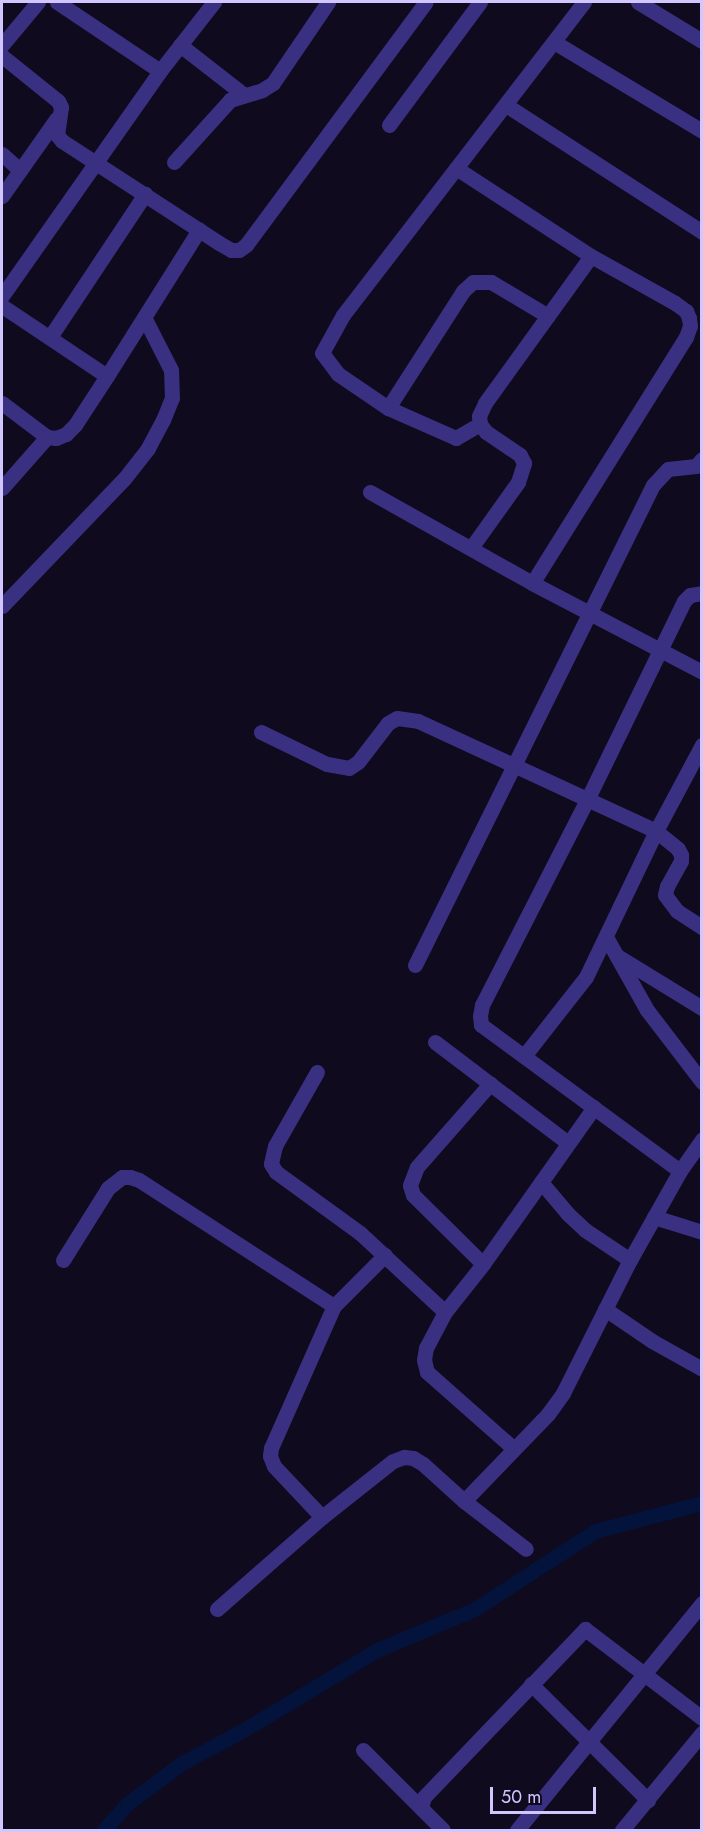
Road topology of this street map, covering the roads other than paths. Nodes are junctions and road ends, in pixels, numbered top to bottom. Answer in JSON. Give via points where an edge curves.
{"nodes":[{"id":1,"x":38,"y":2,"type":"edge"},
{"id":2,"x":57,"y":2,"type":"edge"},
{"id":3,"x":214,"y":2,"type":"edge"},
{"id":4,"x":328,"y":2,"type":"edge"},
{"id":5,"x":426,"y":2,"type":"edge"},
{"id":6,"x":480,"y":2,"type":"edge"},
{"id":7,"x":584,"y":2,"type":"edge"},
{"id":8,"x":638,"y":2,"type":"edge"},
{"id":9,"x":702,"y":41,"type":"edge"},
{"id":10,"x":554,"y":42,"type":"junction"},
{"id":11,"x":2,"y":45,"type":"edge"},
{"id":12,"x":180,"y":45,"type":"junction"},
{"id":13,"x":2,"y":56,"type":"edge"},
{"id":14,"x":160,"y":71,"type":"junction"},
{"id":15,"x":243,"y":94,"type":"junction"},
{"id":16,"x":506,"y":105,"type":"junction"},
{"id":17,"x":60,"y":113,"type":"junction"},
{"id":18,"x":389,"y":125,"type":"dead end"},
{"id":19,"x":702,"y":131,"type":"edge"},
{"id":20,"x":2,"y":154,"type":"edge"},
{"id":21,"x":98,"y":162,"type":"junction"},
{"id":22,"x":174,"y":162,"type":"dead end"},
{"id":23,"x":456,"y":168,"type":"junction"},
{"id":24,"x":20,"y":170,"type":"junction"},
{"id":25,"x":145,"y":194,"type":"junction"},
{"id":26,"x":2,"y":196,"type":"edge"},
{"id":27,"x":199,"y":230,"type":"junction"},
{"id":28,"x":702,"y":232,"type":"edge"},
{"id":29,"x":591,"y":256,"type":"junction"},
{"id":30,"x":2,"y":296,"type":"edge"},
{"id":31,"x":2,"y":306,"type":"edge"},
{"id":32,"x":548,"y":316,"type":"junction"},
{"id":33,"x":144,"y":317,"type":"junction"},
{"id":34,"x":50,"y":337,"type":"junction"},
{"id":35,"x":107,"y":376,"type":"junction"},
{"id":36,"x":2,"y":403,"type":"edge"},
{"id":37,"x":388,"y":408,"type":"junction"},
{"id":38,"x":480,"y":424,"type":"junction"},
{"id":39,"x":46,"y":437,"type":"junction"},
{"id":40,"x":702,"y":459,"type":"edge"},
{"id":41,"x":2,"y":488,"type":"edge"},
{"id":42,"x":370,"y":492,"type":"dead end"},
{"id":43,"x":471,"y":548,"type":"junction"},
{"id":44,"x":532,"y":583,"type":"junction"},
{"id":45,"x":702,"y":593,"type":"edge"},
{"id":46,"x":2,"y":606,"type":"edge"},
{"id":47,"x":591,"y":612,"type":"junction"},
{"id":48,"x":660,"y":650,"type":"junction"},
{"id":49,"x":702,"y":672,"type":"edge"},
{"id":50,"x":261,"y":732,"type":"dead end"},
{"id":51,"x":702,"y":745,"type":"edge"},
{"id":52,"x":515,"y":765,"type":"junction"},
{"id":53,"x":587,"y":800,"type":"junction"},
{"id":54,"x":656,"y":831,"type":"junction"},
{"id":55,"x":702,"y":927,"type":"edge"},
{"id":56,"x":606,"y":937,"type":"junction"},
{"id":57,"x":616,"y":955,"type":"junction"},
{"id":58,"x":416,"y":965,"type":"dead end"},
{"id":59,"x":702,"y":1008,"type":"edge"},
{"id":60,"x":435,"y":1042,"type":"dead end"},
{"id":61,"x":524,"y":1056,"type":"junction"},
{"id":62,"x":317,"y":1072,"type":"dead end"},
{"id":63,"x":702,"y":1082,"type":"edge"},
{"id":64,"x":490,"y":1084,"type":"junction"},
{"id":65,"x":594,"y":1107,"type":"junction"},
{"id":66,"x":702,"y":1139,"type":"edge"},
{"id":67,"x":568,"y":1143,"type":"junction"},
{"id":68,"x":680,"y":1171,"type":"junction"},
{"id":69,"x":541,"y":1182,"type":"junction"},
{"id":70,"x":654,"y":1217,"type":"junction"},
{"id":71,"x":702,"y":1232,"type":"edge"},
{"id":72,"x":384,"y":1255,"type":"junction"},
{"id":73,"x":63,"y":1260,"type":"dead end"},
{"id":74,"x":630,"y":1260,"type":"junction"},
{"id":75,"x":483,"y":1264,"type":"junction"},
{"id":76,"x":334,"y":1306,"type":"junction"},
{"id":77,"x":605,"y":1310,"type":"junction"},
{"id":78,"x":445,"y":1312,"type":"junction"},
{"id":79,"x":702,"y":1369,"type":"edge"},
{"id":80,"x":513,"y":1448,"type":"junction"},
{"id":81,"x":464,"y":1501,"type":"junction"},
{"id":82,"x":322,"y":1517,"type":"junction"},
{"id":83,"x":526,"y":1549,"type":"dead end"},
{"id":84,"x":702,"y":1603,"type":"edge"},
{"id":85,"x":217,"y":1609,"type":"dead end"},
{"id":86,"x":645,"y":1675,"type":"junction"},
{"id":87,"x":531,"y":1684,"type":"junction"},
{"id":88,"x":702,"y":1718,"type":"edge"},
{"id":89,"x":702,"y":1733,"type":"edge"},
{"id":90,"x":590,"y":1742,"type":"junction"},
{"id":91,"x":363,"y":1750,"type":"dead end"},
{"id":92,"x":648,"y":1800,"type":"junction"},
{"id":93,"x":421,"y":1808,"type":"junction"},
{"id":94,"x":443,"y":1830,"type":"edge"},
{"id":95,"x":517,"y":1830,"type":"edge"},
{"id":96,"x":622,"y":1830,"type":"edge"}],
"edges":[{"from":1,"to":11,"type":"street"},
{"from":2,"to":14,"type":"street"},
{"from":3,"to":12,"type":"street"},
{"from":4,"to":15,"type":"street","via":[[273,83]]},
{"from":5,"to":27,"type":"street","via":[[246,245],[231,250]]},
{"from":6,"to":18,"type":"street"},
{"from":7,"to":10,"type":"street"},
{"from":8,"to":9,"type":"street"},
{"from":10,"to":16,"type":"street"},
{"from":10,"to":19,"type":"street"},
{"from":12,"to":14,"type":"street"},
{"from":12,"to":15,"type":"street"},
{"from":13,"to":17,"type":"street","via":[[57,101]]},
{"from":14,"to":21,"type":"street"},
{"from":15,"to":22,"type":"street","via":[[220,108]]},
{"from":16,"to":23,"type":"street"},
{"from":16,"to":28,"type":"street"},
{"from":17,"to":21,"type":"street","via":[[57,135]]},
{"from":17,"to":24,"type":"street"},
{"from":20,"to":24,"type":"street"},
{"from":21,"to":25,"type":"street"},
{"from":21,"to":30,"type":"street"},
{"from":23,"to":29,"type":"street"},
{"from":23,"to":37,"type":"street","via":[[343,315],[322,352],[338,374]]},
{"from":24,"to":26,"type":"street"},
{"from":25,"to":27,"type":"street"},
{"from":25,"to":34,"type":"street"},
{"from":27,"to":33,"type":"street"},
{"from":29,"to":32,"type":"street"},
{"from":29,"to":44,"type":"street","via":[[675,303],[686,311],[690,326]]},
{"from":31,"to":34,"type":"street"},
{"from":32,"to":37,"type":"street","via":[[491,282],[473,282],[463,291]]},
{"from":32,"to":38,"type":"street","via":[[485,403]]},
{"from":33,"to":35,"type":"street"},
{"from":33,"to":46,"type":"street","via":[[171,370],[172,398],[163,420],[124,479]]},
{"from":34,"to":35,"type":"street"},
{"from":35,"to":39,"type":"street","via":[[66,434]]},
{"from":36,"to":39,"type":"street"},
{"from":37,"to":38,"type":"street","via":[[456,438]]},
{"from":38,"to":43,"type":"street","via":[[520,455],[524,463],[518,482]]},
{"from":39,"to":41,"type":"street"},
{"from":40,"to":47,"type":"street","via":[[696,466],[668,469],[653,485]]},
{"from":42,"to":43,"type":"street"},
{"from":43,"to":44,"type":"street"},
{"from":44,"to":47,"type":"street"},
{"from":45,"to":48,"type":"street","via":[[690,595],[684,601]]},
{"from":47,"to":48,"type":"street"},
{"from":47,"to":52,"type":"street"},
{"from":48,"to":49,"type":"street"},
{"from":48,"to":53,"type":"street"},
{"from":50,"to":52,"type":"street","via":[[327,764],[349,768],[388,723],[408,718]]},
{"from":51,"to":54,"type":"street"},
{"from":52,"to":53,"type":"street"},
{"from":52,"to":58,"type":"street"},
{"from":53,"to":54,"type":"street"},
{"from":53,"to":61,"type":"street","via":[[482,1005],[481,1025]]},
{"from":54,"to":55,"type":"street","via":[[681,855],[665,895],[677,910]]},
{"from":54,"to":56,"type":"street"},
{"from":56,"to":57,"type":"street"},
{"from":56,"to":61,"type":"street","via":[[574,994]]},
{"from":57,"to":59,"type":"street"},
{"from":57,"to":63,"type":"street","via":[[647,1010]]},
{"from":60,"to":64,"type":"street"},
{"from":61,"to":65,"type":"street"},
{"from":62,"to":72,"type":"street","via":[[275,1146],[271,1164],[276,1172]]},
{"from":64,"to":67,"type":"street"},
{"from":64,"to":75,"type":"street","via":[[417,1167],[410,1185],[413,1195]]},
{"from":65,"to":67,"type":"street"},
{"from":65,"to":68,"type":"street"},
{"from":66,"to":68,"type":"street"},
{"from":67,"to":69,"type":"street"},
{"from":68,"to":70,"type":"street"},
{"from":69,"to":74,"type":"street","via":[[585,1230]]},
{"from":69,"to":75,"type":"street"},
{"from":70,"to":71,"type":"street"},
{"from":70,"to":74,"type":"street"},
{"from":72,"to":76,"type":"street"},
{"from":72,"to":78,"type":"street"},
{"from":73,"to":76,"type":"street","via":[[108,1188],[122,1178],[130,1178],[139,1180]]},
{"from":74,"to":77,"type":"street"},
{"from":75,"to":78,"type":"street"},
{"from":76,"to":82,"type":"street","via":[[270,1456],[273,1466]]},
{"from":77,"to":79,"type":"street"},
{"from":77,"to":80,"type":"street","via":[[563,1393],[548,1414]]},
{"from":78,"to":80,"type":"street","via":[[426,1348],[427,1372]]},
{"from":80,"to":81,"type":"street"},
{"from":81,"to":82,"type":"street","via":[[423,1464],[404,1457],[393,1461]]},
{"from":81,"to":83,"type":"street"},
{"from":82,"to":85,"type":"street"},
{"from":84,"to":86,"type":"street"},
{"from":86,"to":87,"type":"street","via":[[585,1629]]},
{"from":86,"to":88,"type":"street"},
{"from":86,"to":90,"type":"street"},
{"from":87,"to":90,"type":"street"},
{"from":87,"to":93,"type":"street","via":[[424,1797]]},
{"from":89,"to":92,"type":"street"},
{"from":90,"to":92,"type":"street"},
{"from":90,"to":95,"type":"street"},
{"from":91,"to":93,"type":"street"},
{"from":92,"to":96,"type":"street"},
{"from":93,"to":94,"type":"street"}]}
